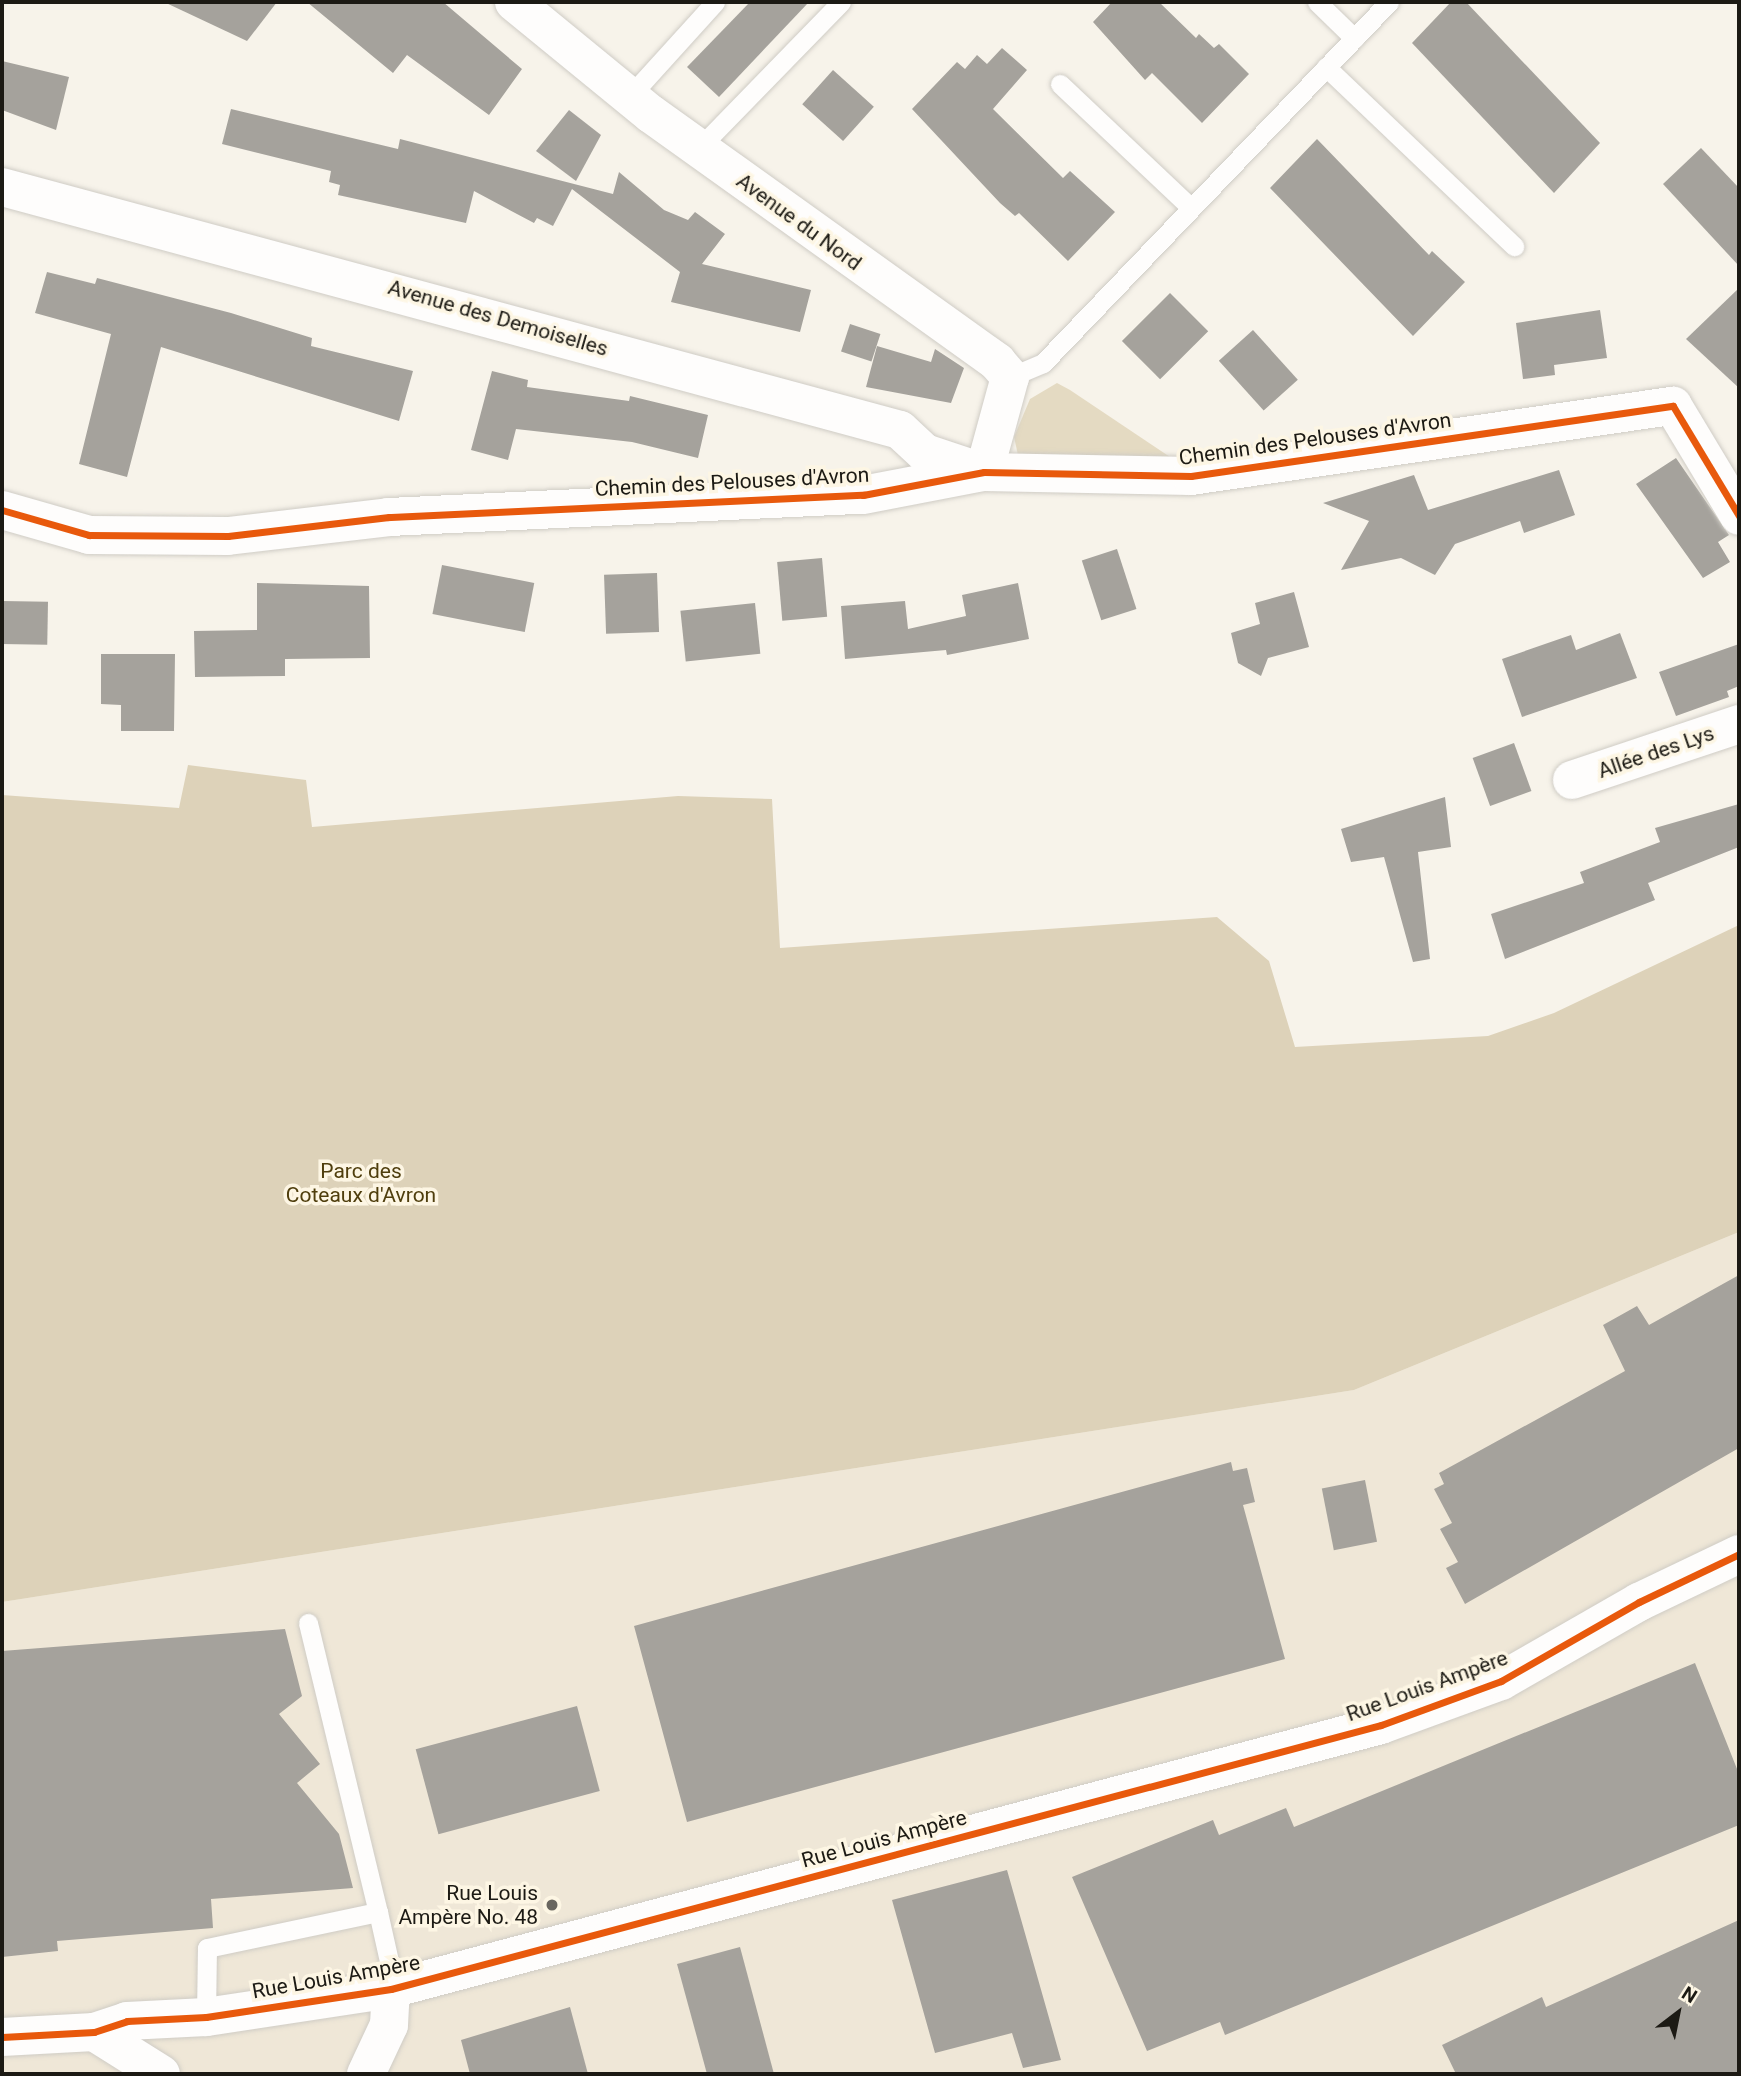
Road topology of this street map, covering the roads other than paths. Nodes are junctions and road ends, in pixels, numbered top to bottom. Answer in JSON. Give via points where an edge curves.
{"nodes":[{"id":1,"x":514,"y":2,"type":"edge"},
{"id":2,"x":715,"y":2,"type":"edge"},
{"id":3,"x":841,"y":2,"type":"edge"},
{"id":4,"x":1317,"y":2,"type":"edge"},
{"id":5,"x":1389,"y":2,"type":"edge"},
{"id":6,"x":1354,"y":38,"type":"junction"},
{"id":7,"x":1326,"y":67,"type":"junction"},
{"id":8,"x":1060,"y":84,"type":"dead end"},
{"id":9,"x":629,"y":97,"type":"junction"},
{"id":10,"x":698,"y":149,"type":"junction"},
{"id":11,"x":2,"y":187,"type":"edge"},
{"id":12,"x":1191,"y":208,"type":"junction"},
{"id":13,"x":1514,"y":246,"type":"dead end"},
{"id":14,"x":1010,"y":377,"type":"junction"},
{"id":15,"x":984,"y":472,"type":"junction"},
{"id":16,"x":2,"y":510,"type":"edge"},
{"id":17,"x":1739,"y":516,"type":"edge"},
{"id":18,"x":1739,"y":724,"type":"edge"},
{"id":19,"x":1573,"y":780,"type":"dead end"},
{"id":20,"x":1739,"y":1554,"type":"edge"},
{"id":21,"x":308,"y":1623,"type":"dead end"},
{"id":22,"x":378,"y":1912,"type":"junction"},
{"id":23,"x":393,"y":1989,"type":"junction"},
{"id":24,"x":206,"y":2017,"type":"junction"},
{"id":25,"x":94,"y":2032,"type":"junction"},
{"id":26,"x":2,"y":2037,"type":"edge"},
{"id":27,"x":161,"y":2074,"type":"edge"},
{"id":28,"x":366,"y":2074,"type":"edge"}],
"edges":[{"from":1,"to":9,"type":"street","name":"Avenue du Nord"},
{"from":2,"to":9,"type":"lane"},
{"from":3,"to":10,"type":"lane"},
{"from":4,"to":6,"type":"lane"},
{"from":5,"to":6,"type":"lane"},
{"from":6,"to":7,"type":"lane"},
{"from":7,"to":12,"type":"lane"},
{"from":7,"to":13,"type":"lane"},
{"from":8,"to":12,"type":"lane"},
{"from":9,"to":10,"type":"street","name":"Avenue du Nord"},
{"from":10,"to":14,"type":"street","name":"Avenue du Nord"},
{"from":11,"to":15,"type":"street","name":"Avenue des Demoiselles","via":[[900,430],[925,453]]},
{"from":12,"to":14,"type":"lane","via":[[1043,363]]},
{"from":14,"to":15,"type":"street"},
{"from":15,"to":16,"type":"street","name":"Chemin des Pelouses d'Avron","via":[[863,495],[389,517],[228,536],[89,535]]},
{"from":15,"to":17,"type":"street","name":"Chemin des Pelouses d'Avron","via":[[1191,476],[1673,406]]},
{"from":18,"to":19,"type":"street","name":"Allée des Lys"},
{"from":20,"to":23,"type":"street","name":"Rue Louis Ampère","via":[[1639,1602],[1501,1681],[1381,1725]]},
{"from":21,"to":22,"type":"lane"},
{"from":22,"to":23,"type":"lane"},
{"from":22,"to":24,"type":"lane","via":[[207,1948]]},
{"from":23,"to":24,"type":"street","name":"Rue Louis Ampère"},
{"from":23,"to":28,"type":"street","via":[[389,2025]]},
{"from":24,"to":25,"type":"street","name":"Rue Louis Ampère","via":[[127,2021]]},
{"from":25,"to":26,"type":"street","name":"Rue Louis Ampère"},
{"from":25,"to":27,"type":"street"}]}
